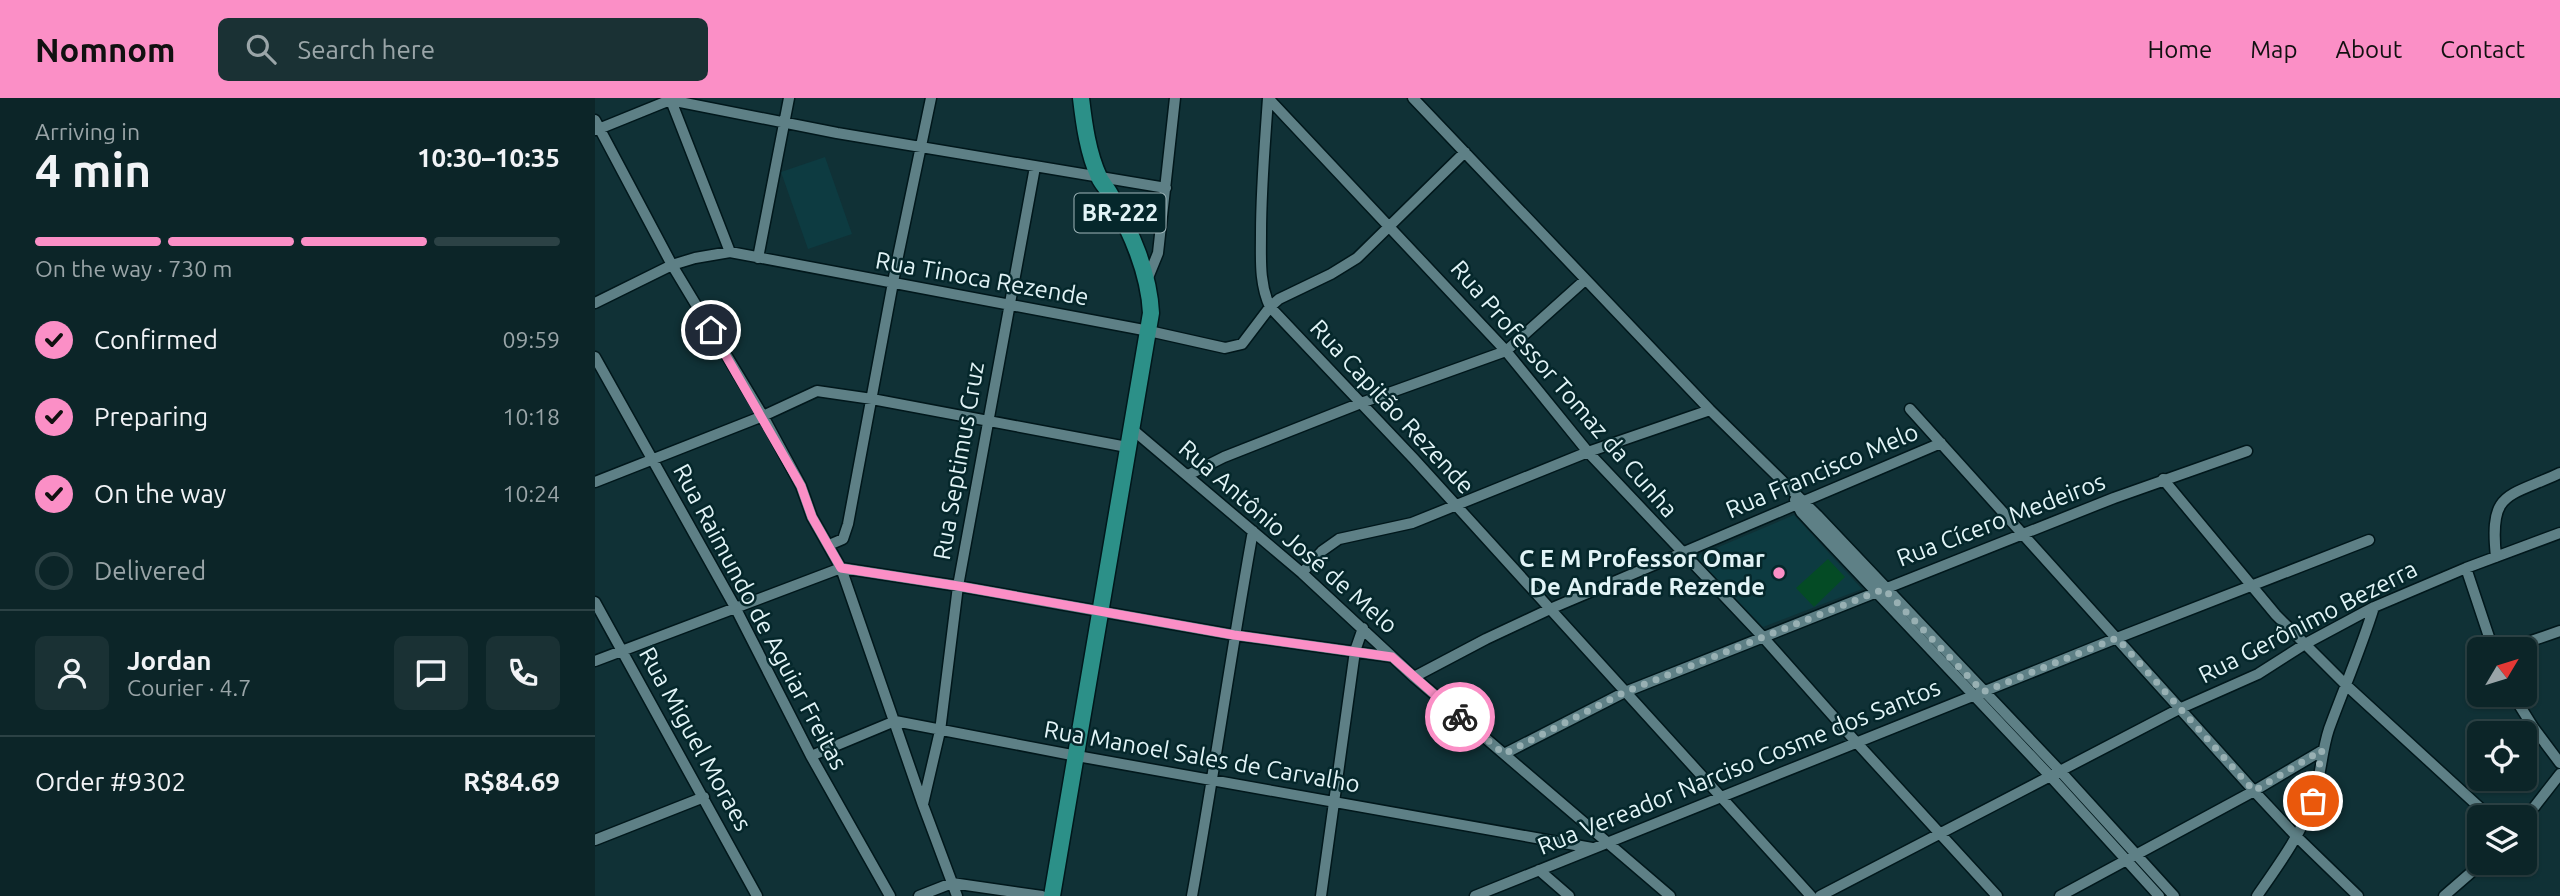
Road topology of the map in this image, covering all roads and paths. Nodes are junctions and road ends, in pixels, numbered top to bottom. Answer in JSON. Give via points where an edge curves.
{"nodes":[{"id":1,"x":789,"y":98,"type":"edge"},
{"id":2,"x":931,"y":98,"type":"edge"},
{"id":3,"x":1081,"y":98,"type":"edge"},
{"id":4,"x":1175,"y":98,"type":"edge"},
{"id":5,"x":1268,"y":98,"type":"edge"},
{"id":6,"x":1413,"y":98,"type":"edge"},
{"id":7,"x":670,"y":99,"type":"edge"},
{"id":8,"x":784,"y":124,"type":"junction"},
{"id":9,"x":596,"y":126,"type":"edge"},
{"id":10,"x":922,"y":146,"type":"junction"},
{"id":11,"x":1465,"y":152,"type":"junction"},
{"id":12,"x":1035,"y":167,"type":"junction"},
{"id":13,"x":1100,"y":179,"type":"junction"},
{"id":14,"x":1166,"y":188,"type":"junction"},
{"id":15,"x":1391,"y":226,"type":"junction"},
{"id":16,"x":730,"y":252,"type":"junction"},
{"id":17,"x":758,"y":258,"type":"junction"},
{"id":18,"x":673,"y":265,"type":"junction"},
{"id":19,"x":1147,"y":280,"type":"junction"},
{"id":20,"x":1585,"y":280,"type":"junction"},
{"id":21,"x":893,"y":284,"type":"junction"},
{"id":22,"x":595,"y":303,"type":"edge"},
{"id":23,"x":1008,"y":304,"type":"junction"},
{"id":24,"x":1270,"y":307,"type":"junction"},
{"id":25,"x":1149,"y":331,"type":"junction"},
{"id":26,"x":1506,"y":351,"type":"junction"},
{"id":27,"x":595,"y":357,"type":"edge"},
{"id":28,"x":871,"y":399,"type":"junction"},
{"id":29,"x":1361,"y":403,"type":"junction"},
{"id":30,"x":1910,"y":409,"type":"dead end"},
{"id":31,"x":1710,"y":410,"type":"junction"},
{"id":32,"x":763,"y":416,"type":"junction"},
{"id":33,"x":988,"y":423,"type":"junction"},
{"id":34,"x":1132,"y":429,"type":"junction"},
{"id":35,"x":1941,"y":443,"type":"junction"},
{"id":36,"x":1127,"y":447,"type":"junction"},
{"id":37,"x":2247,"y":450,"type":"dead end"},
{"id":38,"x":1588,"y":453,"type":"junction"},
{"id":39,"x":652,"y":460,"type":"junction"},
{"id":40,"x":2560,"y":472,"type":"edge"},
{"id":41,"x":1188,"y":475,"type":"junction"},
{"id":42,"x":2163,"y":480,"type":"junction"},
{"id":43,"x":595,"y":482,"type":"edge"},
{"id":44,"x":1800,"y":503,"type":"junction"},
{"id":45,"x":1457,"y":506,"type":"junction"},
{"id":46,"x":1253,"y":531,"type":"junction"},
{"id":47,"x":2560,"y":533,"type":"edge"},
{"id":48,"x":2023,"y":534,"type":"junction"},
{"id":49,"x":2369,"y":540,"type":"dead end"},
{"id":50,"x":829,"y":545,"type":"junction"},
{"id":51,"x":1683,"y":554,"type":"junction"},
{"id":52,"x":2496,"y":557,"type":"junction"},
{"id":53,"x":841,"y":568,"type":"junction"},
{"id":54,"x":2466,"y":568,"type":"junction"},
{"id":55,"x":1302,"y":573,"type":"junction"},
{"id":56,"x":958,"y":586,"type":"junction"},
{"id":57,"x":2250,"y":586,"type":"junction"},
{"id":58,"x":1880,"y":590,"type":"junction"},
{"id":59,"x":595,"y":602,"type":"edge"},
{"id":60,"x":735,"y":607,"type":"junction"},
{"id":61,"x":2374,"y":607,"type":"junction"},
{"id":62,"x":1550,"y":609,"type":"junction"},
{"id":63,"x":1100,"y":612,"type":"junction"},
{"id":64,"x":1363,"y":628,"type":"junction"},
{"id":65,"x":2560,"y":631,"type":"edge"},
{"id":66,"x":1234,"y":635,"type":"junction"},
{"id":67,"x":1762,"y":636,"type":"junction"},
{"id":68,"x":2489,"y":637,"type":"edge"},
{"id":69,"x":2117,"y":638,"type":"junction"},
{"id":70,"x":2537,"y":639,"type":"edge"},
{"id":71,"x":2305,"y":644,"type":"junction"},
{"id":72,"x":621,"y":649,"type":"junction"},
{"id":73,"x":1355,"y":651,"type":"junction"},
{"id":74,"x":1392,"y":657,"type":"junction"},
{"id":75,"x":595,"y":661,"type":"edge"},
{"id":76,"x":1414,"y":677,"type":"junction"},
{"id":77,"x":2346,"y":685,"type":"junction"},
{"id":78,"x":1625,"y":692,"type":"junction"},
{"id":79,"x":1978,"y":694,"type":"junction"},
{"id":80,"x":2520,"y":707,"type":"edge"},
{"id":81,"x":2179,"y":709,"type":"junction"},
{"id":82,"x":895,"y":720,"type":"junction"},
{"id":83,"x":940,"y":731,"type":"junction"},
{"id":84,"x":1857,"y":743,"type":"junction"},
{"id":85,"x":2322,"y":750,"type":"junction"},
{"id":86,"x":1504,"y":754,"type":"junction"},
{"id":87,"x":811,"y":756,"type":"junction"},
{"id":88,"x":1077,"y":756,"type":"junction"},
{"id":89,"x":2560,"y":763,"type":"edge"},
{"id":90,"x":2560,"y":774,"type":"edge"},
{"id":91,"x":2056,"y":775,"type":"junction"},
{"id":92,"x":1213,"y":779,"type":"junction"},
{"id":93,"x":2254,"y":791,"type":"junction"},
{"id":94,"x":704,"y":797,"type":"junction"},
{"id":95,"x":1721,"y":798,"type":"junction"},
{"id":96,"x":1333,"y":803,"type":"junction"},
{"id":97,"x":923,"y":805,"type":"junction"},
{"id":98,"x":2477,"y":805,"type":"edge"},
{"id":99,"x":2536,"y":805,"type":"edge"},
{"id":100,"x":1939,"y":833,"type":"junction"},
{"id":101,"x":2296,"y":836,"type":"junction"},
{"id":102,"x":595,"y":840,"type":"edge"},
{"id":103,"x":1608,"y":843,"type":"junction"},
{"id":104,"x":1592,"y":848,"type":"junction"},
{"id":105,"x":2132,"y":858,"type":"junction"},
{"id":106,"x":1539,"y":870,"type":"junction"},
{"id":107,"x":2468,"y":875,"type":"edge"},
{"id":108,"x":952,"y":883,"type":"junction"},
{"id":109,"x":1499,"y":892,"type":"edge"},
{"id":110,"x":757,"y":896,"type":"edge"},
{"id":111,"x":890,"y":896,"type":"edge"},
{"id":112,"x":919,"y":896,"type":"edge"},
{"id":113,"x":957,"y":896,"type":"edge"},
{"id":114,"x":1042,"y":896,"type":"edge"},
{"id":115,"x":1052,"y":896,"type":"edge"},
{"id":116,"x":1192,"y":896,"type":"edge"},
{"id":117,"x":1321,"y":896,"type":"edge"},
{"id":118,"x":1475,"y":896,"type":"edge"},
{"id":119,"x":1569,"y":896,"type":"edge"},
{"id":120,"x":1670,"y":896,"type":"edge"},
{"id":121,"x":1811,"y":896,"type":"edge"},
{"id":122,"x":1821,"y":896,"type":"edge"},
{"id":123,"x":1997,"y":896,"type":"edge"},
{"id":124,"x":2060,"y":896,"type":"edge"},
{"id":125,"x":2159,"y":896,"type":"edge"},
{"id":126,"x":2174,"y":896,"type":"edge"},
{"id":127,"x":2257,"y":896,"type":"edge"},
{"id":128,"x":2358,"y":896,"type":"edge"},
{"id":129,"x":2444,"y":896,"type":"edge"}],
"edges":[{"from":1,"to":8,"type":"street"},
{"from":2,"to":10,"type":"street"},
{"from":3,"to":13,"type":"main road","number":"BR-222"},
{"from":4,"to":14,"type":"street"},
{"from":5,"to":15,"type":"street","name":"Rua Professor Tomaz da Cunha"},
{"from":5,"to":24,"type":"street","name":"Rua Capitão Rezende","via":[[1261,275]]},
{"from":6,"to":11,"type":"street"},
{"from":7,"to":8,"type":"street"},
{"from":7,"to":9,"type":"street"},
{"from":7,"to":16,"type":"street"},
{"from":8,"to":10,"type":"street"},
{"from":8,"to":17,"type":"street"},
{"from":9,"to":18,"type":"street"},
{"from":10,"to":12,"type":"street"},
{"from":10,"to":21,"type":"street"},
{"from":11,"to":15,"type":"street"},
{"from":11,"to":20,"type":"street"},
{"from":12,"to":13,"type":"street"},
{"from":12,"to":23,"type":"street","name":"Rua Septimus Cruz"},
{"from":13,"to":14,"type":"street"},
{"from":13,"to":19,"type":"main road","number":"BR-222","via":[[1131,237]]},
{"from":14,"to":19,"type":"street","via":[[1158,253]]},
{"from":15,"to":24,"type":"street","via":[[1346,265]]},
{"from":15,"to":26,"type":"street","name":"Rua Professor Tomaz da Cunha"},
{"from":16,"to":17,"type":"street","name":"Rua Tinoca Rezende"},
{"from":16,"to":18,"type":"street"},
{"from":17,"to":21,"type":"street","name":"Rua Tinoca Rezende"},
{"from":18,"to":22,"type":"street"},
{"from":18,"to":32,"type":"street"},
{"from":19,"to":25,"type":"main road","number":"BR-222"},
{"from":20,"to":26,"type":"street"},
{"from":20,"to":31,"type":"street"},
{"from":21,"to":23,"type":"street","name":"Rua Tinoca Rezende"},
{"from":21,"to":28,"type":"street"},
{"from":23,"to":25,"type":"street","name":"Rua Tinoca Rezende"},
{"from":23,"to":33,"type":"street","name":"Rua Septimus Cruz"},
{"from":24,"to":25,"type":"street","name":"Rua Tinoca Rezende","via":[[1242,344],[1225,348]]},
{"from":24,"to":29,"type":"street","name":"Rua Capitão Rezende"},
{"from":25,"to":34,"type":"main road","number":"BR-222"},
{"from":26,"to":29,"type":"street"},
{"from":26,"to":38,"type":"street","name":"Rua Professor Tomaz da Cunha"},
{"from":27,"to":39,"type":"street","name":"Rua Raimundo de Aguiar Freitas"},
{"from":28,"to":32,"type":"street","via":[[817,391]]},
{"from":28,"to":33,"type":"street"},
{"from":28,"to":50,"type":"street","via":[[845,534]]},
{"from":29,"to":41,"type":"street"},
{"from":29,"to":45,"type":"street","name":"Rua Capitão Rezende"},
{"from":30,"to":35,"type":"street"},
{"from":31,"to":38,"type":"street"},
{"from":31,"to":44,"type":"street"},
{"from":32,"to":39,"type":"street"},
{"from":32,"to":50,"type":"street"},
{"from":33,"to":36,"type":"street"},
{"from":33,"to":56,"type":"street","name":"Rua Septimus Cruz"},
{"from":34,"to":36,"type":"main road","number":"BR-222"},
{"from":34,"to":41,"type":"street","name":"Rua Antônio José de Melo"},
{"from":35,"to":44,"type":"street","name":"Rua Francisco Melo"},
{"from":35,"to":48,"type":"street"},
{"from":36,"to":63,"type":"main road","number":"BR-222"},
{"from":37,"to":42,"type":"street","name":"Rua Cícero Medeiros"},
{"from":38,"to":45,"type":"street"},
{"from":38,"to":51,"type":"street","name":"Rua Professor Tomaz da Cunha"},
{"from":39,"to":43,"type":"street"},
{"from":39,"to":60,"type":"street","name":"Rua Raimundo de Aguiar Freitas"},
{"from":40,"to":52,"type":"street","via":[[2499,505],[2493,530]]},
{"from":41,"to":46,"type":"street","name":"Rua Antônio José de Melo"},
{"from":42,"to":48,"type":"street","name":"Rua Cícero Medeiros"},
{"from":42,"to":57,"type":"street"},
{"from":44,"to":51,"type":"street","name":"Rua Francisco Melo"},
{"from":44,"to":58,"type":"street"},
{"from":45,"to":55,"type":"street","via":[[1401,526],[1339,539]]},
{"from":45,"to":62,"type":"street","name":"Rua Capitão Rezende"},
{"from":46,"to":55,"type":"street","name":"Rua Antônio José de Melo"},
{"from":46,"to":66,"type":"street"},
{"from":47,"to":52,"type":"street","name":"Rua Gerônimo Bezerra"},
{"from":48,"to":58,"type":"street","name":"Rua Cícero Medeiros"},
{"from":48,"to":69,"type":"street"},
{"from":49,"to":57,"type":"street","name":"Rua Vereador Narciso Cosme dos Santos"},
{"from":50,"to":53,"type":"street"},
{"from":51,"to":62,"type":"street","name":"Rua Francisco Melo"},
{"from":51,"to":67,"type":"street","name":"Rua Professor Tomaz da Cunha"},
{"from":52,"to":54,"type":"street","name":"Rua Gerônimo Bezerra"},
{"from":53,"to":56,"type":"street"},
{"from":53,"to":60,"type":"street"},
{"from":53,"to":82,"type":"street"},
{"from":54,"to":61,"type":"street","name":"Rua Gerônimo Bezerra"},
{"from":54,"to":68,"type":"street"},
{"from":55,"to":64,"type":"street","name":"Rua Antônio José de Melo"},
{"from":56,"to":63,"type":"street"},
{"from":56,"to":83,"type":"street","name":"Rua Septimus Cruz"},
{"from":57,"to":69,"type":"street","name":"Rua Vereador Narciso Cosme dos Santos"},
{"from":57,"to":71,"type":"street"},
{"from":58,"to":67,"type":"street","name":"Rua Cícero Medeiros"},
{"from":58,"to":79,"type":"street"},
{"from":59,"to":72,"type":"street","name":"Rua Miguel Moraes"},
{"from":60,"to":72,"type":"street"},
{"from":60,"to":87,"type":"street","name":"Rua Raimundo de Aguiar Freitas"},
{"from":61,"to":71,"type":"street","name":"Rua Gerônimo Bezerra"},
{"from":61,"to":77,"type":"street"},
{"from":62,"to":76,"type":"street","name":"Rua Francisco Melo"},
{"from":62,"to":78,"type":"street","name":"Rua Capitão Rezende"},
{"from":63,"to":66,"type":"street"},
{"from":63,"to":88,"type":"main road","number":"BR-222"},
{"from":64,"to":73,"type":"street"},
{"from":64,"to":74,"type":"street","name":"Rua Antônio José de Melo"},
{"from":65,"to":70,"type":"street"},
{"from":66,"to":73,"type":"street"},
{"from":66,"to":92,"type":"street"},
{"from":67,"to":78,"type":"street","name":"Rua Cícero Medeiros"},
{"from":67,"to":84,"type":"street","name":"Rua Professor Tomaz da Cunha"},
{"from":69,"to":79,"type":"street","name":"Rua Vereador Narciso Cosme dos Santos"},
{"from":69,"to":81,"type":"street"},
{"from":71,"to":77,"type":"street"},
{"from":71,"to":81,"type":"street","name":"Rua Gerônimo Bezerra","via":[[2258,674]]},
{"from":72,"to":75,"type":"street"},
{"from":72,"to":94,"type":"street","name":"Rua Miguel Moraes"},
{"from":73,"to":74,"type":"street"},
{"from":73,"to":96,"type":"street"},
{"from":74,"to":76,"type":"street","name":"Rua Antônio José de Melo"},
{"from":76,"to":86,"type":"street","name":"Rua Antônio José de Melo"},
{"from":77,"to":85,"type":"street"},
{"from":77,"to":98,"type":"street"},
{"from":78,"to":86,"type":"street","name":"Rua Cícero Medeiros"},
{"from":78,"to":95,"type":"street","name":"Rua Capitão Rezende"},
{"from":79,"to":84,"type":"street","name":"Rua Vereador Narciso Cosme dos Santos"},
{"from":79,"to":91,"type":"street"},
{"from":80,"to":89,"type":"street"},
{"from":81,"to":91,"type":"street","name":"Rua Gerônimo Bezerra"},
{"from":81,"to":93,"type":"street"},
{"from":82,"to":83,"type":"street","name":"Rua Manoel Sales de Carvalho"},
{"from":82,"to":87,"type":"street"},
{"from":82,"to":97,"type":"street"},
{"from":83,"to":88,"type":"street","name":"Rua Manoel Sales de Carvalho"},
{"from":83,"to":97,"type":"street","name":"Rua Septimus Cruz"},
{"from":84,"to":95,"type":"street","name":"Rua Vereador Narciso Cosme dos Santos"},
{"from":84,"to":100,"type":"street","name":"Rua Professor Tomaz da Cunha"},
{"from":85,"to":93,"type":"street"},
{"from":85,"to":101,"type":"street","via":[[2313,801]]},
{"from":86,"to":103,"type":"street","name":"Rua Antônio José de Melo"},
{"from":87,"to":111,"type":"street","name":"Rua Raimundo de Aguiar Freitas"},
{"from":88,"to":92,"type":"street","name":"Rua Manoel Sales de Carvalho"},
{"from":88,"to":115,"type":"main road","number":"BR-222"},
{"from":90,"to":99,"type":"street"},
{"from":91,"to":100,"type":"street","name":"Rua Gerônimo Bezerra"},
{"from":91,"to":105,"type":"street"},
{"from":92,"to":96,"type":"street","name":"Rua Manoel Sales de Carvalho"},
{"from":92,"to":116,"type":"street"},
{"from":93,"to":101,"type":"street"},
{"from":93,"to":105,"type":"street"},
{"from":94,"to":102,"type":"street"},
{"from":94,"to":110,"type":"street","name":"Rua Miguel Moraes"},
{"from":95,"to":103,"type":"street","name":"Rua Vereador Narciso Cosme dos Santos"},
{"from":95,"to":121,"type":"street","name":"Rua Capitão Rezende"},
{"from":96,"to":104,"type":"street","name":"Rua Manoel Sales de Carvalho"},
{"from":96,"to":117,"type":"street"},
{"from":97,"to":108,"type":"street"},
{"from":100,"to":122,"type":"street","name":"Rua Gerônimo Bezerra"},
{"from":100,"to":123,"type":"street","name":"Rua Professor Tomaz da Cunha"},
{"from":101,"to":127,"type":"street"},
{"from":101,"to":128,"type":"street"},
{"from":103,"to":104,"type":"street","name":"Rua Vereador Narciso Cosme dos Santos"},
{"from":103,"to":120,"type":"street","name":"Rua Antônio José de Melo"},
{"from":104,"to":106,"type":"street","name":"Rua Vereador Narciso Cosme dos Santos"},
{"from":105,"to":124,"type":"street"},
{"from":105,"to":125,"type":"street"},
{"from":105,"to":126,"type":"street"},
{"from":106,"to":109,"type":"street","name":"Rua Vereador Narciso Cosme dos Santos"},
{"from":106,"to":119,"type":"street"},
{"from":107,"to":129,"type":"street"},
{"from":108,"to":112,"type":"street"},
{"from":108,"to":113,"type":"street"},
{"from":108,"to":114,"type":"street"},
{"from":109,"to":118,"type":"street","name":"Rua Vereador Narciso Cosme dos Santos"}]}
